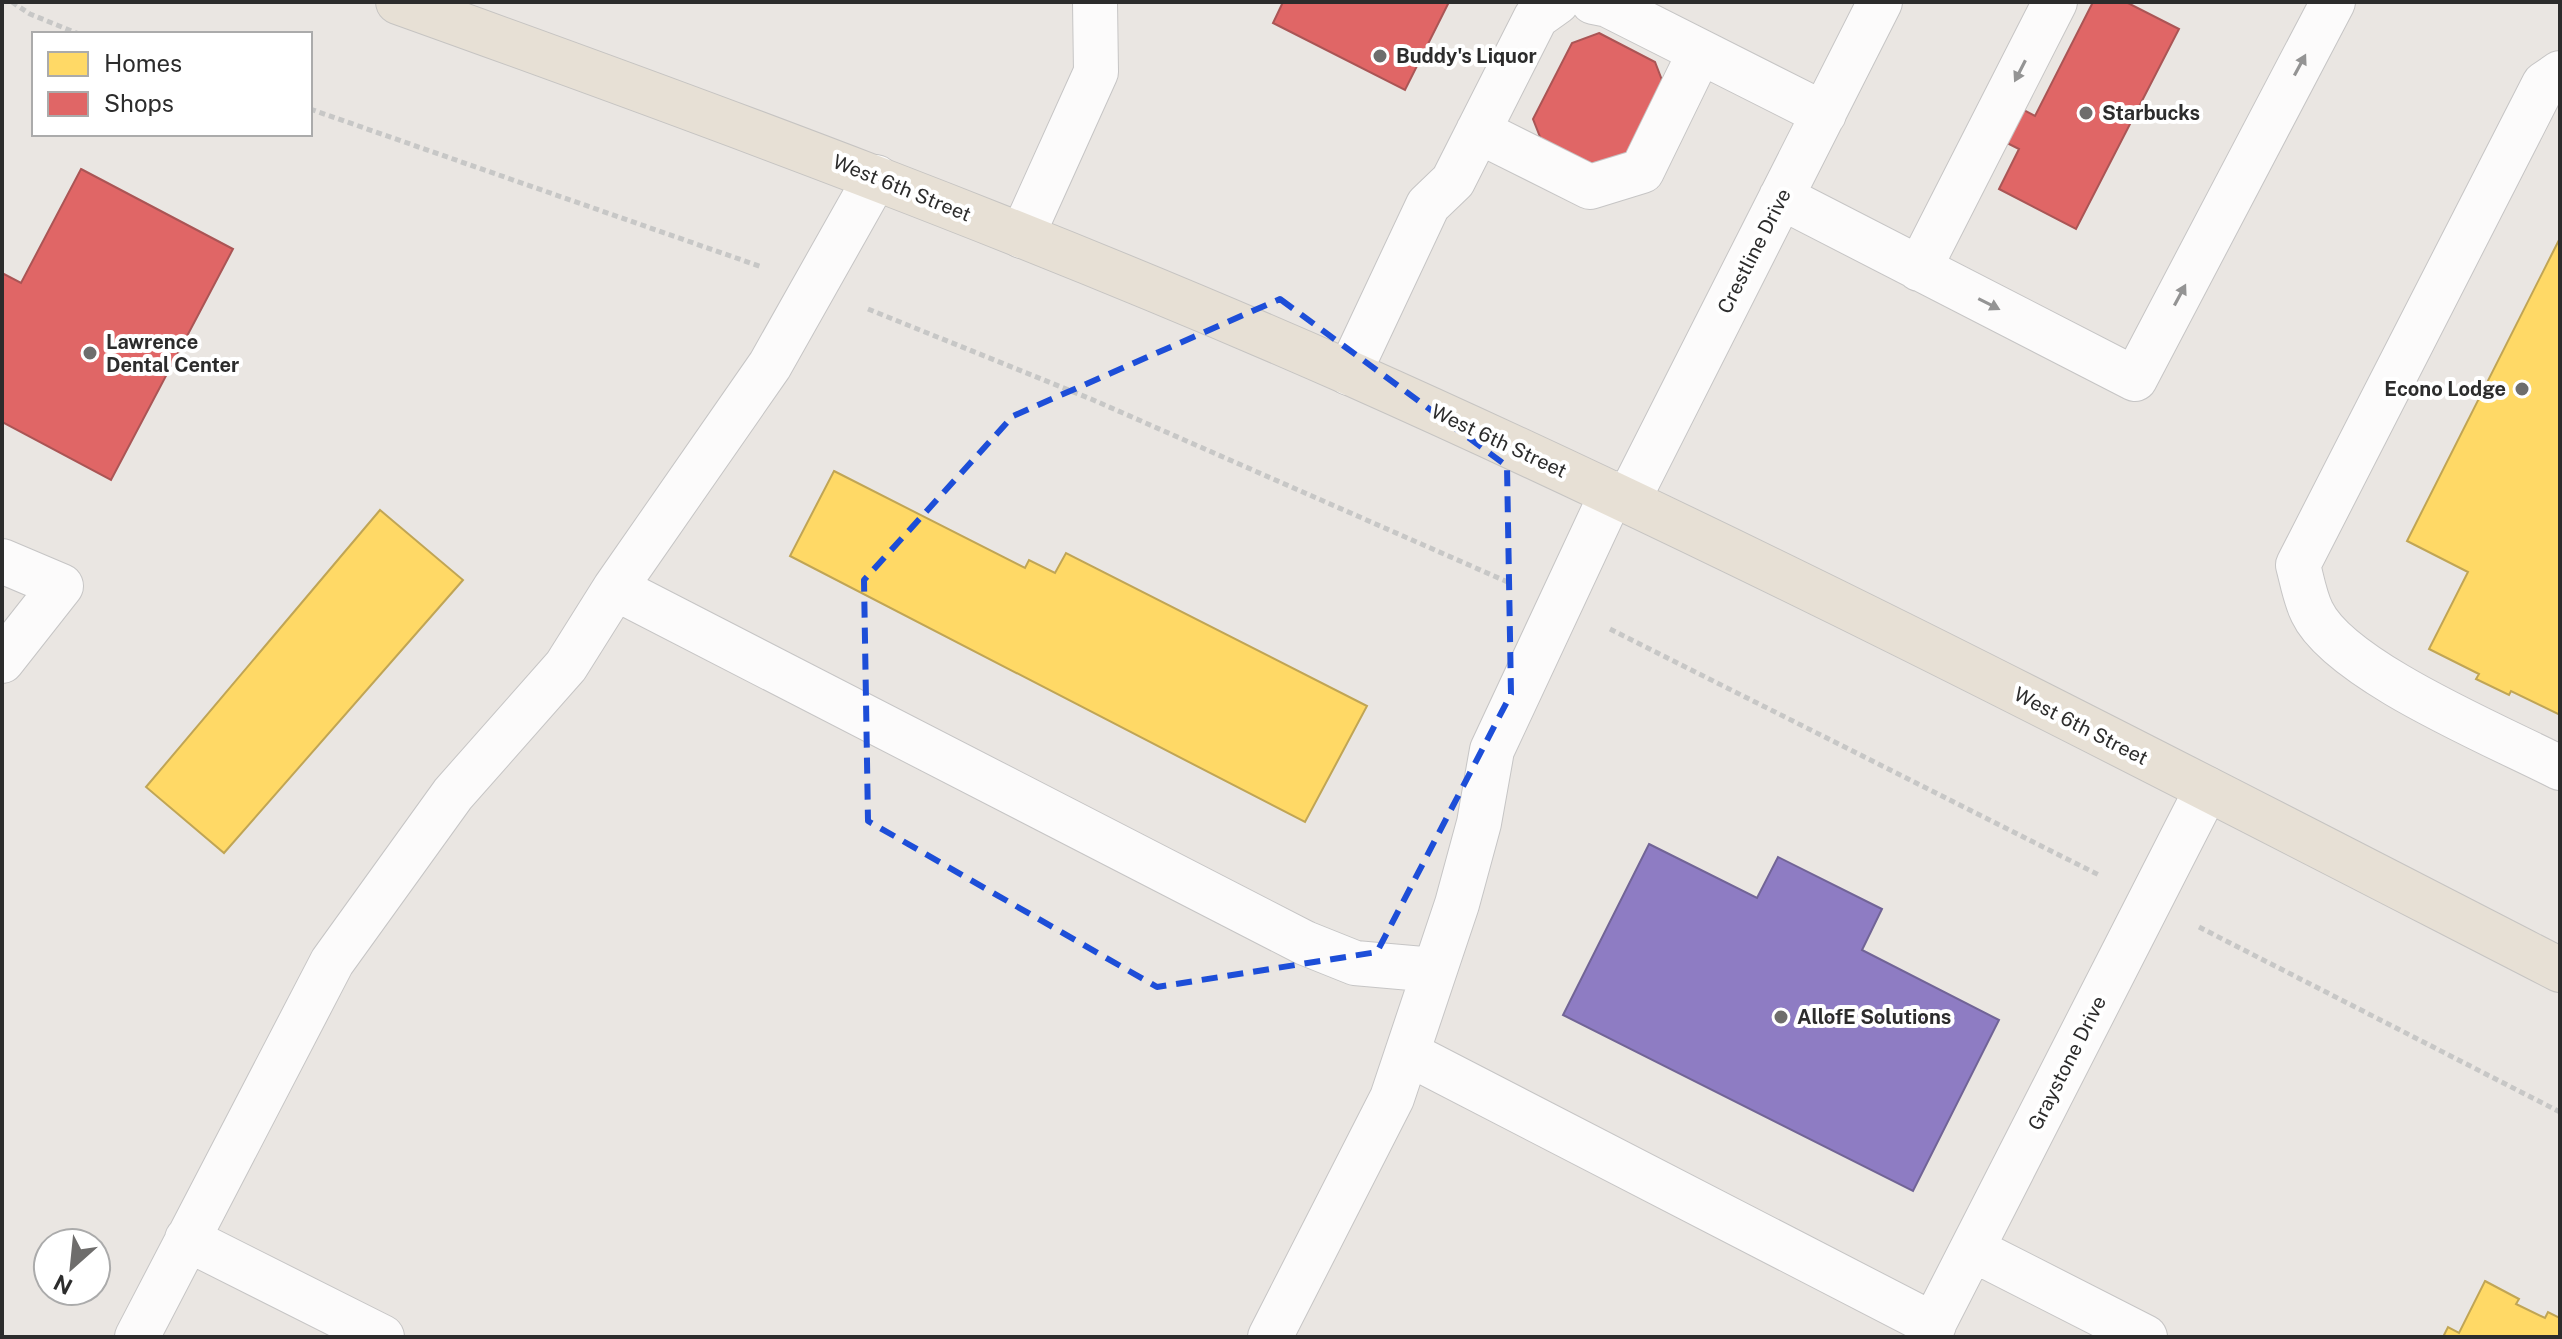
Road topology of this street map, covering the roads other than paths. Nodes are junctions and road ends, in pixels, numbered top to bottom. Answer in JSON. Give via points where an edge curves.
{"nodes":[{"id":1,"x":398,"y":2,"type":"edge"},
{"id":2,"x":1095,"y":2,"type":"edge"},
{"id":3,"x":1557,"y":2,"type":"edge"},
{"id":4,"x":1593,"y":2,"type":"edge"},
{"id":5,"x":1880,"y":2,"type":"edge"},
{"id":6,"x":2055,"y":2,"type":"edge"},
{"id":7,"x":2333,"y":2,"type":"edge"},
{"id":8,"x":1700,"y":52,"type":"junction"},
{"id":9,"x":2560,"y":73,"type":"edge"},
{"id":10,"x":1824,"y":114,"type":"junction"},
{"id":11,"x":1478,"y":131,"type":"junction"},
{"id":12,"x":876,"y":177,"type":"junction"},
{"id":13,"x":1781,"y":197,"type":"junction"},
{"id":14,"x":1022,"y":236,"type":"junction"},
{"id":15,"x":1919,"y":269,"type":"junction"},
{"id":16,"x":1349,"y":373,"type":"junction"},
{"id":17,"x":1620,"y":497,"type":"junction"},
{"id":18,"x":2,"y":561,"type":"edge"},
{"id":19,"x":615,"y":588,"type":"junction"},
{"id":20,"x":2,"y":661,"type":"edge"},
{"id":21,"x":2560,"y":768,"type":"edge"},
{"id":22,"x":2207,"y":789,"type":"junction"},
{"id":23,"x":1434,"y":970,"type":"junction"},
{"id":24,"x":2560,"y":970,"type":"edge"},
{"id":25,"x":1407,"y":1053,"type":"junction"},
{"id":26,"x":187,"y":1239,"type":"junction"},
{"id":27,"x":1972,"y":1249,"type":"junction"},
{"id":28,"x":1930,"y":1331,"type":"edge"},
{"id":29,"x":137,"y":1337,"type":"edge"},
{"id":30,"x":382,"y":1337,"type":"edge"},
{"id":31,"x":1270,"y":1337,"type":"edge"},
{"id":32,"x":2145,"y":1337,"type":"edge"}],
"edges":[{"from":1,"to":12,"type":"main road","name":"West 6th Street"},
{"from":2,"to":14,"type":"street","via":[[1096,72]]},
{"from":3,"to":11,"type":"street","via":[[1536,17]]},
{"from":4,"to":8,"type":"street"},
{"from":5,"to":10,"type":"street","name":"Crestline Drive"},
{"from":6,"to":15,"type":"street","one_way":true},
{"from":15,"to":7,"type":"street","one_way":true,"via":[[2135,379]]},
{"from":8,"to":10,"type":"street"},
{"from":8,"to":11,"type":"street","via":[[1642,171],[1590,187]]},
{"from":9,"to":21,"type":"street","via":[[2544,84],[2298,565],[2312,614],[2345,650],[2387,679]]},
{"from":10,"to":13,"type":"street","name":"Crestline Drive"},
{"from":11,"to":16,"type":"street","via":[[1453,181],[1428,205]]},
{"from":12,"to":14,"type":"main road","name":"West 6th Street"},
{"from":12,"to":19,"type":"street","via":[[770,365]]},
{"from":13,"to":15,"type":"street"},
{"from":13,"to":17,"type":"street","name":"Crestline Drive"},
{"from":14,"to":16,"type":"main road","name":"West 6th Street"},
{"from":16,"to":17,"type":"main road","name":"West 6th Street"},
{"from":17,"to":22,"type":"main road","name":"West 6th Street"},
{"from":17,"to":23,"type":"street","name":"Crestline Drive","via":[[1559,606],[1492,750],[1479,823]]},
{"from":18,"to":20,"type":"street","via":[[61,586]]},
{"from":19,"to":23,"type":"street","via":[[1305,943],[1355,963]]},
{"from":19,"to":26,"type":"street","via":[[566,666],[453,794],[332,962]]},
{"from":22,"to":24,"type":"main road","name":"West 6th Street"},
{"from":22,"to":27,"type":"street","name":"Graystone Drive"},
{"from":23,"to":25,"type":"street","name":"Crestline Drive"},
{"from":25,"to":28,"type":"street"},
{"from":25,"to":31,"type":"street","name":"Crestline Drive","via":[[1392,1098]]},
{"from":26,"to":29,"type":"street"},
{"from":26,"to":30,"type":"street"},
{"from":27,"to":28,"type":"street","name":"Graystone Drive"},
{"from":27,"to":32,"type":"street"}]}
